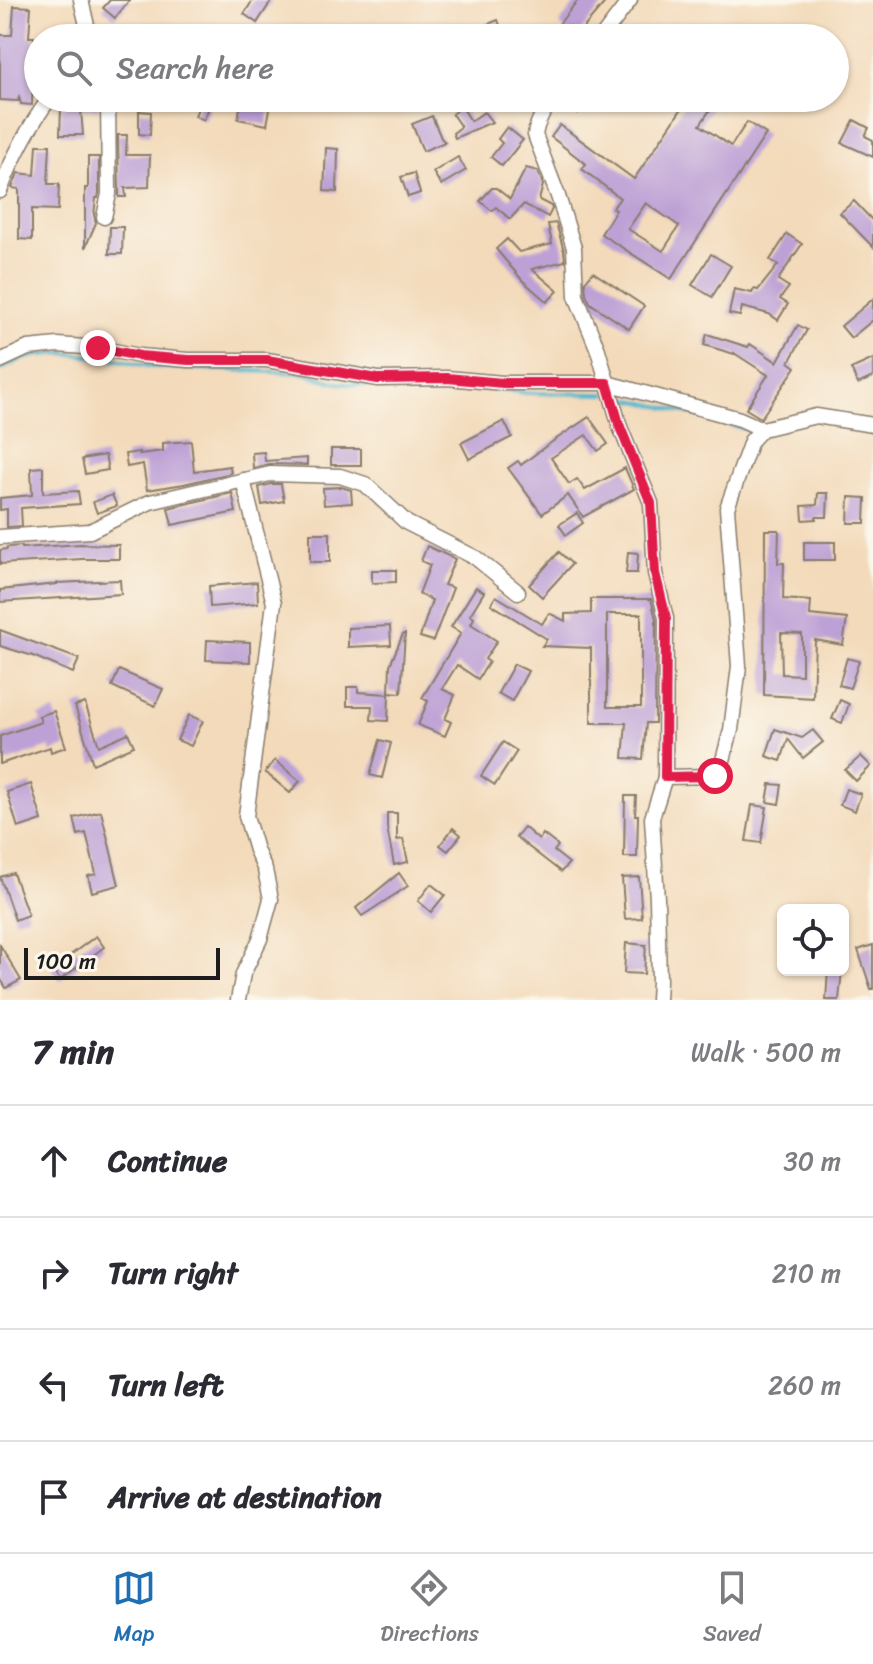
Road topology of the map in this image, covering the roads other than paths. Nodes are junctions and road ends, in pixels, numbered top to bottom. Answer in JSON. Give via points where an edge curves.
{"nodes":[{"id":1,"x":81,"y":0,"type":"edge"},
{"id":2,"x":630,"y":0,"type":"edge"},
{"id":3,"x":87,"y":24,"type":"edge"},
{"id":4,"x":612,"y":24,"type":"edge"},
{"id":5,"x":39,"y":112,"type":"edge"},
{"id":6,"x":108,"y":112,"type":"edge"},
{"id":7,"x":543,"y":112,"type":"edge"},
{"id":8,"x":0,"y":191,"type":"edge"},
{"id":9,"x":104,"y":217,"type":"dead end"},
{"id":10,"x":0,"y":361,"type":"edge"},
{"id":11,"x":607,"y":383,"type":"junction"},
{"id":12,"x":873,"y":425,"type":"edge"},
{"id":13,"x":762,"y":429,"type":"junction"},
{"id":14,"x":243,"y":480,"type":"junction"},
{"id":15,"x":0,"y":537,"type":"edge"},
{"id":16,"x":518,"y":592,"type":"dead end"},
{"id":17,"x":665,"y":777,"type":"junction"},
{"id":18,"x":238,"y":1000,"type":"edge"},
{"id":19,"x":658,"y":1000,"type":"edge"}],
"edges":[{"from":1,"to":3,"type":"street"},
{"from":2,"to":4,"type":"street"},
{"from":5,"to":8,"type":"street"},
{"from":6,"to":9,"type":"street","via":[[109,194]]},
{"from":7,"to":11,"type":"street","via":[[535,135],[574,248],[576,296]]},
{"from":10,"to":11,"type":"street","via":[[28,348],[58,345],[176,359],[267,360],[378,379]]},
{"from":11,"to":13,"type":"street"},
{"from":11,"to":17,"type":"street","via":[[651,503],[655,573],[666,618]]},
{"from":12,"to":13,"type":"street","via":[[816,416]]},
{"from":13,"to":17,"type":"street","via":[[751,441],[727,508],[739,666],[722,764],[715,776]]},
{"from":14,"to":15,"type":"street","via":[[150,502],[90,531]]},
{"from":14,"to":16,"type":"street","via":[[314,474],[365,484],[407,523],[476,558]]},
{"from":14,"to":18,"type":"street","via":[[274,603],[246,816],[271,899]]},
{"from":17,"to":19,"type":"street","via":[[652,818]]}]}
